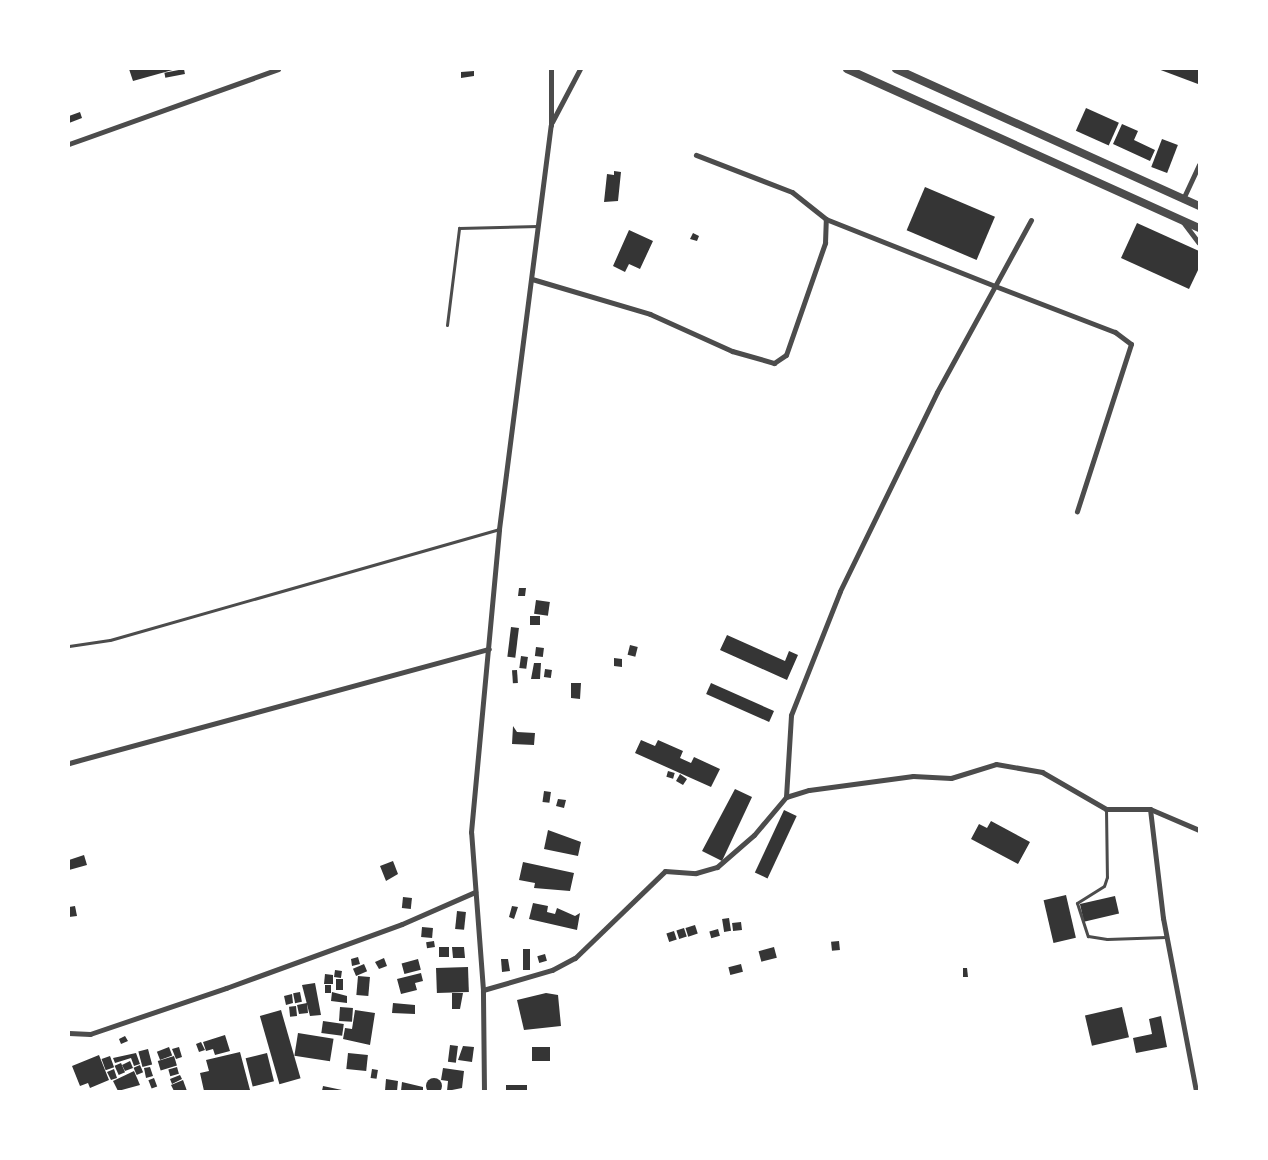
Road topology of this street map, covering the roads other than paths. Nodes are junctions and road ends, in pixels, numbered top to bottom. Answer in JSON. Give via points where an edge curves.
{"nodes":[{"id":1,"x":278,"y":69,"type":"edge"},
{"id":2,"x":551,"y":69,"type":"edge"},
{"id":3,"x":580,"y":69,"type":"edge"},
{"id":4,"x":847,"y":69,"type":"edge"},
{"id":5,"x":896,"y":69,"type":"edge"},
{"id":6,"x":551,"y":125,"type":"junction"},
{"id":7,"x":69,"y":144,"type":"edge"},
{"id":8,"x":696,"y":155,"type":"dead end"},
{"id":9,"x":1199,"y":165,"type":"edge"},
{"id":10,"x":1183,"y":199,"type":"junction"},
{"id":11,"x":1199,"y":206,"type":"edge"},
{"id":12,"x":826,"y":219,"type":"junction"},
{"id":13,"x":1031,"y":220,"type":"dead end"},
{"id":14,"x":1183,"y":221,"type":"junction"},
{"id":15,"x":539,"y":226,"type":"junction"},
{"id":16,"x":1199,"y":228,"type":"edge"},
{"id":17,"x":1199,"y":242,"type":"edge"},
{"id":18,"x":532,"y":279,"type":"junction"},
{"id":19,"x":996,"y":286,"type":"junction"},
{"id":20,"x":447,"y":325,"type":"dead end"},
{"id":21,"x":1077,"y":511,"type":"dead end"},
{"id":22,"x":500,"y":529,"type":"junction"},
{"id":23,"x":69,"y":646,"type":"edge"},
{"id":24,"x":489,"y":649,"type":"junction"},
{"id":25,"x":69,"y":763,"type":"edge"},
{"id":26,"x":786,"y":797,"type":"junction"},
{"id":27,"x":1106,"y":809,"type":"junction"},
{"id":28,"x":1150,"y":809,"type":"junction"},
{"id":29,"x":1199,"y":830,"type":"edge"},
{"id":30,"x":475,"y":892,"type":"junction"},
{"id":31,"x":1167,"y":937,"type":"junction"},
{"id":32,"x":483,"y":990,"type":"junction"},
{"id":33,"x":69,"y":1033,"type":"edge"},
{"id":34,"x":484,"y":1091,"type":"edge"},
{"id":35,"x":1196,"y":1091,"type":"edge"}],
"edges":[{"from":1,"to":7,"type":"street"},
{"from":2,"to":6,"type":"street"},
{"from":3,"to":6,"type":"street","via":[[565,90]]},
{"from":4,"to":14,"type":"street"},
{"from":5,"to":10,"type":"street"},
{"from":6,"to":15,"type":"street"},
{"from":8,"to":12,"type":"street","via":[[792,192]]},
{"from":9,"to":10,"type":"street"},
{"from":10,"to":11,"type":"street"},
{"from":12,"to":18,"type":"street","via":[[825,243],[786,355],[774,363],[732,351],[599,296]]},
{"from":12,"to":19,"type":"street"},
{"from":13,"to":19,"type":"street"},
{"from":14,"to":16,"type":"street"},
{"from":14,"to":17,"type":"street"},
{"from":15,"to":18,"type":"street"},
{"from":15,"to":20,"type":"lane","via":[[458,228]]},
{"from":18,"to":22,"type":"street"},
{"from":19,"to":21,"type":"street","via":[[1115,332],[1131,344]]},
{"from":19,"to":26,"type":"street","via":[[937,392],[840,591],[791,715]]},
{"from":22,"to":23,"type":"lane","via":[[110,640]]},
{"from":22,"to":24,"type":"street"},
{"from":24,"to":25,"type":"street"},
{"from":24,"to":30,"type":"street","via":[[471,832]]},
{"from":26,"to":27,"type":"street","via":[[809,790],[914,776],[951,778],[996,764],[1042,772]]},
{"from":26,"to":32,"type":"street","via":[[732,857],[696,873],[665,871],[575,958],[552,970]]},
{"from":27,"to":28,"type":"street"},
{"from":27,"to":31,"type":"lane","via":[[1107,877],[1104,886],[1077,903],[1088,936],[1107,939]]},
{"from":28,"to":29,"type":"street"},
{"from":28,"to":31,"type":"street"},
{"from":30,"to":32,"type":"street"},
{"from":30,"to":33,"type":"street","via":[[402,924],[226,988],[90,1034]]},
{"from":31,"to":35,"type":"street"},
{"from":32,"to":34,"type":"street"}]}
